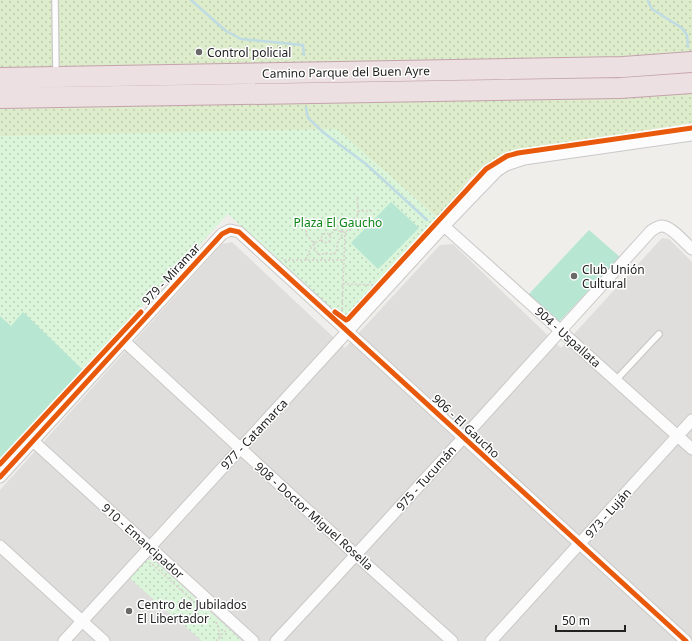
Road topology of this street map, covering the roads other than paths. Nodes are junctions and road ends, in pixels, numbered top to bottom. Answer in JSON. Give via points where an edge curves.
{"nodes":[{"id":1,"x":55,"y":0,"type":"edge"},
{"id":2,"x":692,"y":62,"type":"edge"},
{"id":3,"x":56,"y":76,"type":"junction"},
{"id":4,"x":0,"y":78,"type":"edge"},
{"id":5,"x":692,"y":83,"type":"edge"},
{"id":6,"x":0,"y":98,"type":"edge"},
{"id":7,"x":692,"y":136,"type":"edge"},
{"id":8,"x":444,"y":226,"type":"junction"},
{"id":9,"x":230,"y":230,"type":"joint"},
{"id":10,"x":692,"y":249,"type":"edge"},
{"id":11,"x":561,"y":331,"type":"junction"},
{"id":12,"x":348,"y":332,"type":"junction"},
{"id":13,"x":659,"y":334,"type":"dead end"},
{"id":14,"x":124,"y":341,"type":"junction"},
{"id":15,"x":616,"y":380,"type":"junction"},
{"id":16,"x":692,"y":420,"type":"edge"},
{"id":17,"x":678,"y":436,"type":"junction"},
{"id":18,"x":463,"y":437,"type":"junction"},
{"id":19,"x":33,"y":441,"type":"junction"},
{"id":20,"x":240,"y":449,"type":"junction"},
{"id":21,"x":692,"y":449,"type":"edge"},
{"id":22,"x":0,"y":477,"type":"edge"},
{"id":23,"x":580,"y":544,"type":"junction"},
{"id":24,"x":0,"y":546,"type":"edge"},
{"id":25,"x":150,"y":548,"type":"junction"},
{"id":26,"x":356,"y":555,"type":"junction"},
{"id":27,"x":82,"y":621,"type":"junction"},
{"id":28,"x":64,"y":641,"type":"edge"},
{"id":29,"x":104,"y":641,"type":"edge"},
{"id":30,"x":253,"y":641,"type":"edge"},
{"id":31,"x":276,"y":641,"type":"edge"},
{"id":32,"x":452,"y":641,"type":"edge"},
{"id":33,"x":491,"y":641,"type":"edge"},
{"id":34,"x":686,"y":641,"type":"edge"}],
"edges":[{"from":1,"to":3,"type":"lane"},
{"from":2,"to":3,"type":"highway","name":"Camino Parque del Buen Ayre","via":[[623,67]]},
{"from":3,"to":4,"type":"highway","name":"Camino Parque del Buen Ayre"},
{"from":5,"to":6,"type":"highway","name":"Camino Parque del Buen Ayre","via":[[620,88]]},
{"from":7,"to":8,"type":"street","name":"977 - Catamarca","via":[[516,161],[490,177]]},
{"from":8,"to":11,"type":"street","name":"904 - Uspallata"},
{"from":8,"to":12,"type":"street","name":"977 - Catamarca"},
{"from":9,"to":12,"type":"street","name":"906 - El Gaucho","via":[[239,232]]},
{"from":9,"to":14,"type":"street","name":"979 - Miramar","via":[[222,234]]},
{"from":10,"to":11,"type":"street","name":"975 - Tucumán","via":[[669,228],[663,226],[650,231]]},
{"from":11,"to":15,"type":"street","name":"904 - Uspallata"},
{"from":11,"to":18,"type":"street","name":"975 - Tucumán"},
{"from":12,"to":18,"type":"street","name":"906 - El Gaucho"},
{"from":12,"to":20,"type":"street","name":"977 - Catamarca"},
{"from":13,"to":15,"type":"lane"},
{"from":14,"to":19,"type":"street","name":"979 - Miramar"},
{"from":14,"to":20,"type":"street","name":"908 - Doctor Miguel Rosella"},
{"from":15,"to":17,"type":"street","name":"904 - Uspallata"},
{"from":16,"to":17,"type":"street","name":"973 - Luján"},
{"from":17,"to":21,"type":"street","name":"904 - Uspallata"},
{"from":17,"to":23,"type":"street","name":"973 - Luján"},
{"from":18,"to":23,"type":"street","name":"906 - El Gaucho"},
{"from":18,"to":26,"type":"street","name":"975 - Tucumán"},
{"from":19,"to":22,"type":"street","name":"979 - Miramar"},
{"from":19,"to":25,"type":"street","name":"910 - Emancipador"},
{"from":20,"to":25,"type":"street","name":"977 - Catamarca"},
{"from":20,"to":26,"type":"street","name":"908 - Doctor Miguel Rosella"},
{"from":23,"to":33,"type":"street","name":"973 - Luján"},
{"from":23,"to":34,"type":"street","name":"906 - El Gaucho"},
{"from":24,"to":27,"type":"street"},
{"from":25,"to":27,"type":"street","name":"977 - Catamarca"},
{"from":25,"to":30,"type":"street","name":"910 - Emancipador"},
{"from":26,"to":31,"type":"street","name":"975 - Tucumán"},
{"from":26,"to":32,"type":"street","name":"908 - Doctor Miguel Rosella"},
{"from":27,"to":28,"type":"street","name":"977 - Catamarca"},
{"from":27,"to":29,"type":"street"}]}
